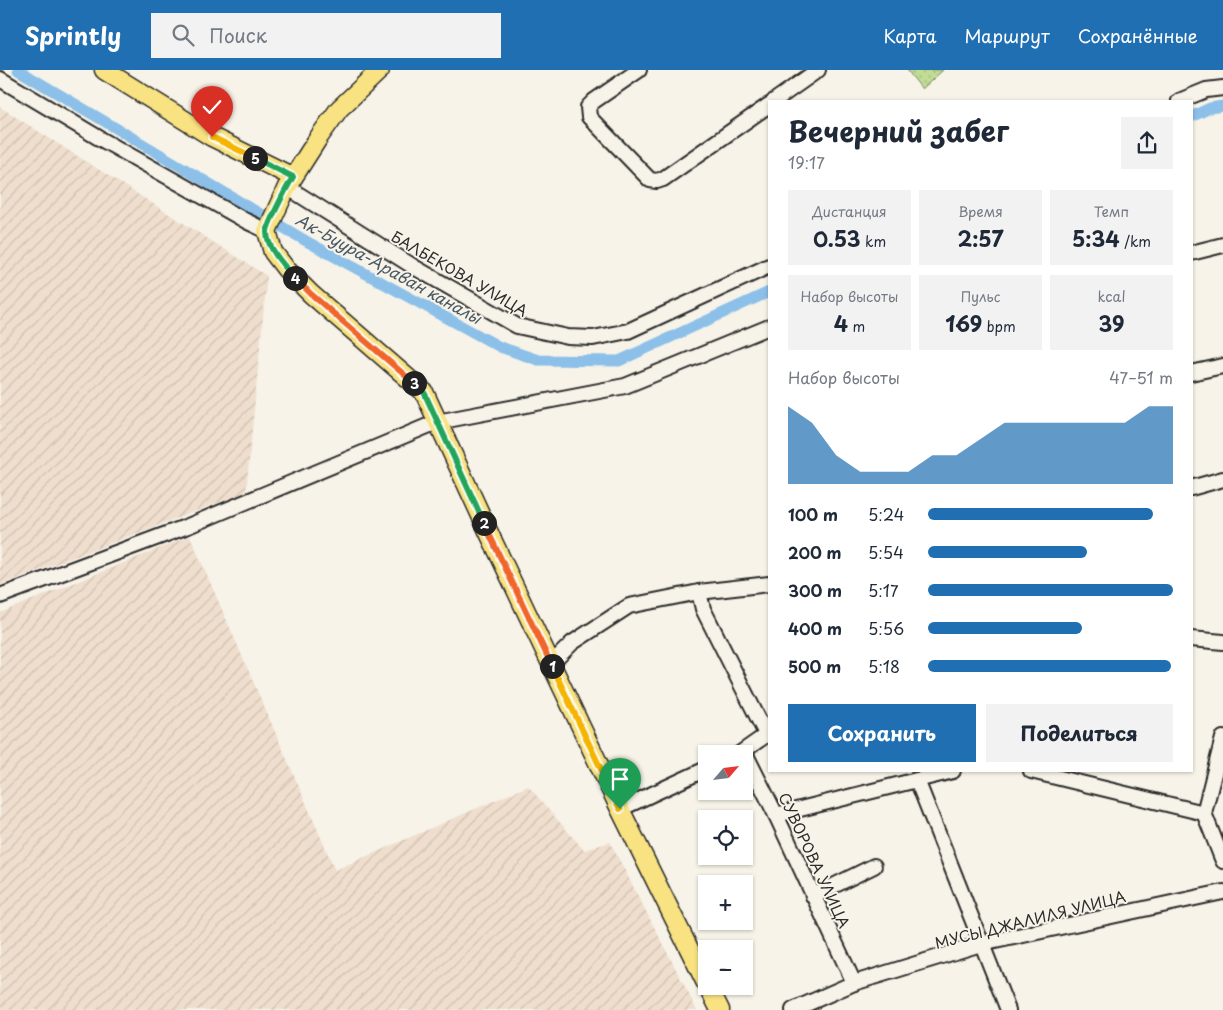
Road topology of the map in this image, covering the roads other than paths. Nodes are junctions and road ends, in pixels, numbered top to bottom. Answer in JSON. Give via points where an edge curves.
{"nodes":[{"id":1,"x":104,"y":70,"type":"edge"},
{"id":2,"x":380,"y":70,"type":"edge"},
{"id":3,"x":639,"y":70,"type":"edge"},
{"id":4,"x":818,"y":70,"type":"edge"},
{"id":5,"x":0,"y":78,"type":"edge"},
{"id":6,"x":1223,"y":88,"type":"edge"},
{"id":7,"x":775,"y":100,"type":"edge"},
{"id":8,"x":1181,"y":100,"type":"edge"},
{"id":9,"x":768,"y":106,"type":"edge"},
{"id":10,"x":288,"y":186,"type":"junction"},
{"id":11,"x":267,"y":231,"type":"junction"},
{"id":12,"x":1223,"y":245,"type":"edge"},
{"id":13,"x":1193,"y":252,"type":"edge"},
{"id":14,"x":768,"y":266,"type":"edge"},
{"id":15,"x":768,"y":326,"type":"edge"},
{"id":16,"x":1223,"y":366,"type":"edge"},
{"id":17,"x":1193,"y":373,"type":"edge"},
{"id":18,"x":437,"y":422,"type":"junction"},
{"id":19,"x":1223,"y":479,"type":"edge"},
{"id":20,"x":1193,"y":487,"type":"edge"},
{"id":21,"x":768,"y":584,"type":"edge"},
{"id":22,"x":699,"y":592,"type":"junction"},
{"id":23,"x":0,"y":596,"type":"edge"},
{"id":24,"x":1193,"y":639,"type":"edge"},
{"id":25,"x":1223,"y":642,"type":"edge"},
{"id":26,"x":551,"y":664,"type":"junction"},
{"id":27,"x":767,"y":733,"type":"edge"},
{"id":28,"x":1223,"y":738,"type":"edge"},
{"id":29,"x":752,"y":745,"type":"edge"},
{"id":30,"x":949,"y":772,"type":"edge"},
{"id":31,"x":1035,"y":772,"type":"edge"},
{"id":32,"x":698,"y":773,"type":"edge"},
{"id":33,"x":753,"y":773,"type":"edge"},
{"id":34,"x":917,"y":780,"type":"junction"},
{"id":35,"x":620,"y":809,"type":"junction"},
{"id":36,"x":776,"y":814,"type":"junction"},
{"id":37,"x":1204,"y":814,"type":"junction"},
{"id":38,"x":1223,"y":861,"type":"edge"},
{"id":39,"x":874,"y":866,"type":"dead end"},
{"id":40,"x":1223,"y":892,"type":"edge"},
{"id":41,"x":813,"y":896,"type":"junction"},
{"id":42,"x":981,"y":944,"type":"junction"},
{"id":43,"x":698,"y":967,"type":"edge"},
{"id":44,"x":854,"y":983,"type":"junction"},
{"id":45,"x":712,"y":995,"type":"edge"},
{"id":46,"x":720,"y":1010,"type":"edge"},
{"id":47,"x":793,"y":1010,"type":"edge"},
{"id":48,"x":1008,"y":1010,"type":"edge"}],
"edges":[{"from":1,"to":10,"type":"main road"},
{"from":2,"to":10,"type":"main road","via":[[339,109]]},
{"from":3,"to":9,"type":"street","via":[[588,108],[589,117],[650,180],[663,179]]},
{"from":4,"to":7,"type":"street"},
{"from":5,"to":11,"type":"street","via":[[108,143]]},
{"from":6,"to":8,"type":"street","via":[[1206,90]]},
{"from":10,"to":11,"type":"main road"},
{"from":10,"to":14,"type":"street","name":"БАЛБЕКОВА УЛИЦА","via":[[414,267],[517,326],[568,337],[593,338],[628,331]]},
{"from":11,"to":18,"type":"main road","via":[[273,252],[286,269],[424,392]]},
{"from":12,"to":13,"type":"street"},
{"from":15,"to":18,"type":"street","via":[[625,386]]},
{"from":16,"to":17,"type":"street"},
{"from":18,"to":23,"type":"street","via":[[188,526]]},
{"from":18,"to":26,"type":"main road"},
{"from":19,"to":20,"type":"street"},
{"from":21,"to":22,"type":"street"},
{"from":22,"to":26,"type":"street","via":[[629,606],[572,643]]},
{"from":22,"to":27,"type":"street","via":[[703,609]]},
{"from":24,"to":25,"type":"street"},
{"from":26,"to":35,"type":"main road"},
{"from":27,"to":29,"type":"street"},
{"from":28,"to":37,"type":"street"},
{"from":30,"to":34,"type":"street"},
{"from":31,"to":37,"type":"street"},
{"from":32,"to":35,"type":"street"},
{"from":33,"to":36,"type":"street","name":"СУВОРОВА УЛИЦА"},
{"from":34,"to":36,"type":"street"},
{"from":34,"to":42,"type":"street"},
{"from":35,"to":43,"type":"main road"},
{"from":36,"to":41,"type":"street","name":"СУВОРОВА УЛИЦА"},
{"from":37,"to":38,"type":"street"},
{"from":39,"to":41,"type":"street"},
{"from":40,"to":42,"type":"street","name":"МУСЫ ДЖАЛИЛЯ УЛИЦА"},
{"from":41,"to":44,"type":"street","name":"СУВОРОВА УЛИЦА"},
{"from":42,"to":44,"type":"street","name":"МУСЫ ДЖАЛИЛЯ УЛИЦА"},
{"from":42,"to":48,"type":"street"},
{"from":44,"to":47,"type":"street","name":"МУСЫ ДЖАЛИЛЯ УЛИЦА"},
{"from":45,"to":46,"type":"main road"}]}
